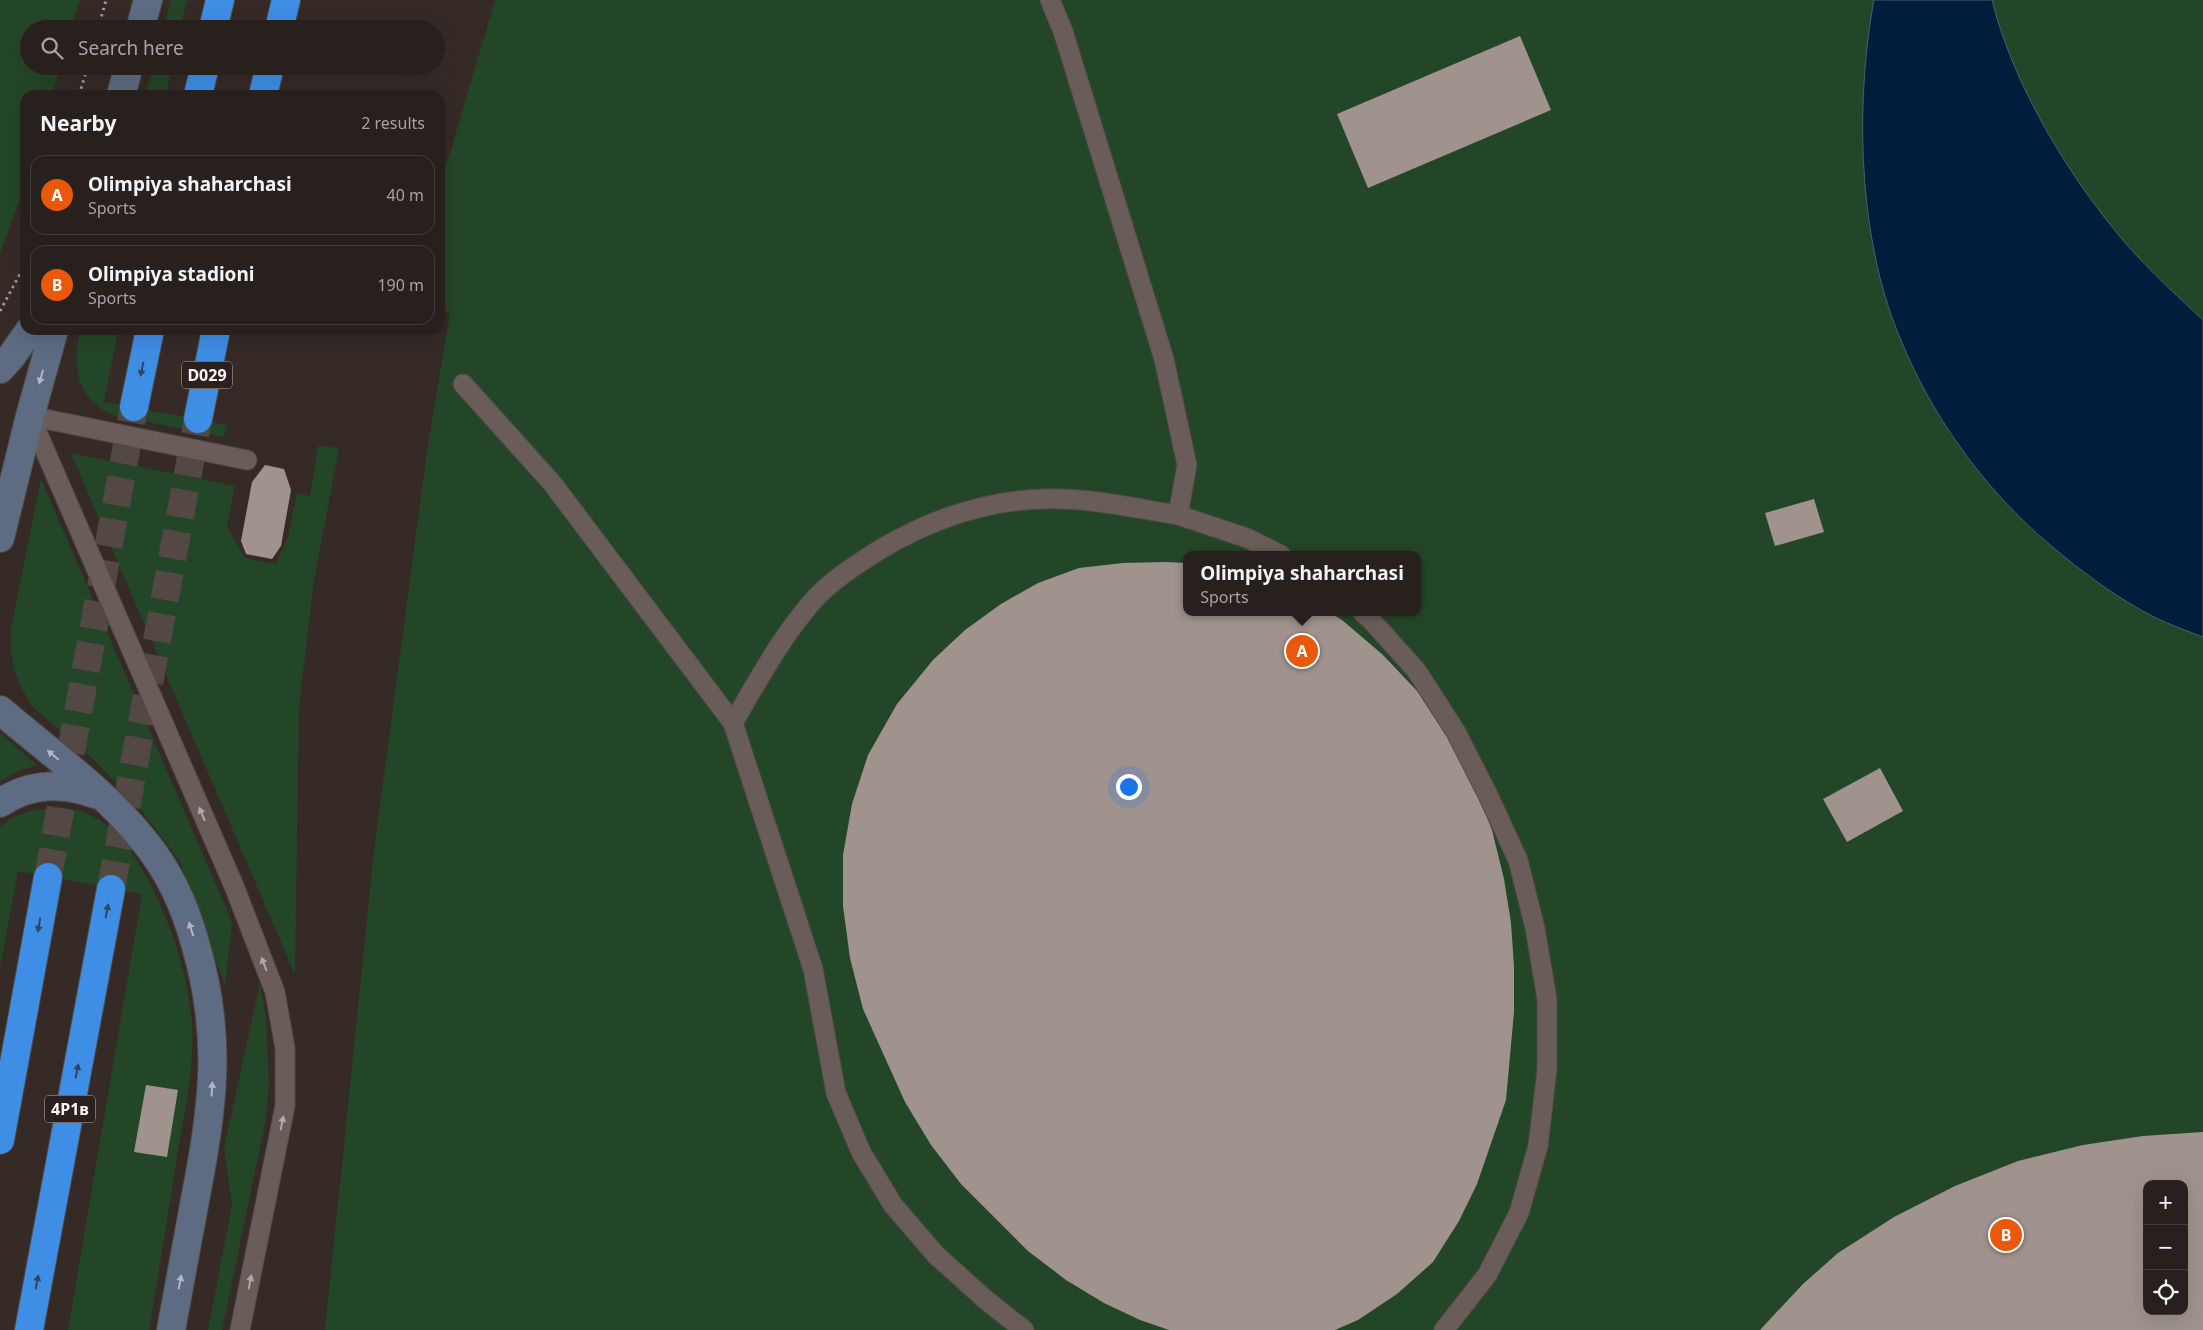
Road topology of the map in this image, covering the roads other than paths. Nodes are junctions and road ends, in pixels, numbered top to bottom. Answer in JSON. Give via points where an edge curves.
{"nodes":[{"id":1,"x":148,"y":0,"type":"edge"},
{"id":2,"x":220,"y":0,"type":"edge"},
{"id":3,"x":286,"y":0,"type":"edge"},
{"id":4,"x":1050,"y":0,"type":"edge"},
{"id":5,"x":142,"y":20,"type":"edge"},
{"id":6,"x":215,"y":20,"type":"edge"},
{"id":7,"x":281,"y":20,"type":"edge"},
{"id":8,"x":127,"y":75,"type":"edge"},
{"id":9,"x":203,"y":75,"type":"edge"},
{"id":10,"x":268,"y":75,"type":"edge"},
{"id":11,"x":122,"y":90,"type":"edge"},
{"id":12,"x":199,"y":90,"type":"edge"},
{"id":13,"x":264,"y":90,"type":"edge"},
{"id":14,"x":27,"y":335,"type":"edge"},
{"id":15,"x":53,"y":335,"type":"edge"},
{"id":16,"x":149,"y":335,"type":"edge"},
{"id":17,"x":215,"y":335,"type":"edge"},
{"id":18,"x":0,"y":369,"type":"edge"},
{"id":19,"x":463,"y":384,"type":"dead end"},
{"id":20,"x":134,"y":407,"type":"tunnel mouth"},
{"id":21,"x":30,"y":416,"type":"junction"},
{"id":22,"x":198,"y":419,"type":"tunnel mouth"},
{"id":23,"x":247,"y":460,"type":"dead end"},
{"id":24,"x":1178,"y":515,"type":"junction"},
{"id":25,"x":0,"y":538,"type":"edge"},
{"id":26,"x":1273,"y":551,"type":"edge"},
{"id":27,"x":1366,"y":616,"type":"edge"},
{"id":28,"x":0,"y":710,"type":"edge"},
{"id":29,"x":733,"y":723,"type":"junction"},
{"id":30,"x":103,"y":798,"type":"junction"},
{"id":31,"x":0,"y":803,"type":"edge"},
{"id":32,"x":48,"y":877,"type":"tunnel mouth"},
{"id":33,"x":111,"y":889,"type":"tunnel mouth"},
{"id":34,"x":0,"y":1140,"type":"edge"},
{"id":35,"x":29,"y":1330,"type":"edge"},
{"id":36,"x":171,"y":1330,"type":"edge"},
{"id":37,"x":240,"y":1330,"type":"edge"},
{"id":38,"x":1024,"y":1330,"type":"edge"},
{"id":39,"x":1444,"y":1330,"type":"edge"}],
"edges":[{"from":1,"to":5,"type":"main road"},
{"from":2,"to":6,"type":"highway"},
{"from":3,"to":7,"type":"highway"},
{"from":4,"to":24,"type":"lane","via":[[1063,31],[1164,359],[1187,465]]},
{"from":8,"to":11,"type":"main road"},
{"from":9,"to":12,"type":"highway"},
{"from":10,"to":13,"type":"highway"},
{"from":14,"to":18,"type":"main road"},
{"from":15,"to":21,"type":"main road","one_way":true},
{"from":16,"to":20,"type":"highway","one_way":true},
{"from":17,"to":22,"type":"highway","number":"D029"},
{"from":19,"to":29,"type":"lane","via":[[552,483]]},
{"from":21,"to":23,"type":"lane"},
{"from":21,"to":25,"type":"main road"},
{"from":37,"to":21,"type":"lane","one_way":true,"via":[[285,1106],[285,1048],[275,992],[234,886]]},
{"from":24,"to":26,"type":"lane","via":[[1247,538]]},
{"from":24,"to":29,"type":"lane","via":[[1111,504],[1043,499],[982,508],[923,526],[867,558],[813,601],[790,629]]},
{"from":27,"to":39,"type":"lane","via":[[1416,670],[1456,732],[1488,795],[1518,860],[1535,928],[1547,999],[1547,1070],[1538,1146],[1519,1213],[1487,1275]]},
{"from":30,"to":28,"type":"main road","one_way":true},
{"from":29,"to":38,"type":"lane","via":[[813,969],[836,1093],[861,1152],[893,1205],[936,1255]]},
{"from":30,"to":31,"type":"main road","via":[[72,788],[47,786],[20,792]]},
{"from":36,"to":30,"type":"main road","one_way":true,"via":[[211,1106],[213,1042],[208,995],[190,924],[172,883],[146,843]]},
{"from":32,"to":34,"type":"highway","one_way":true},
{"from":35,"to":33,"type":"highway","number":"4Р1в","one_way":true}]}
